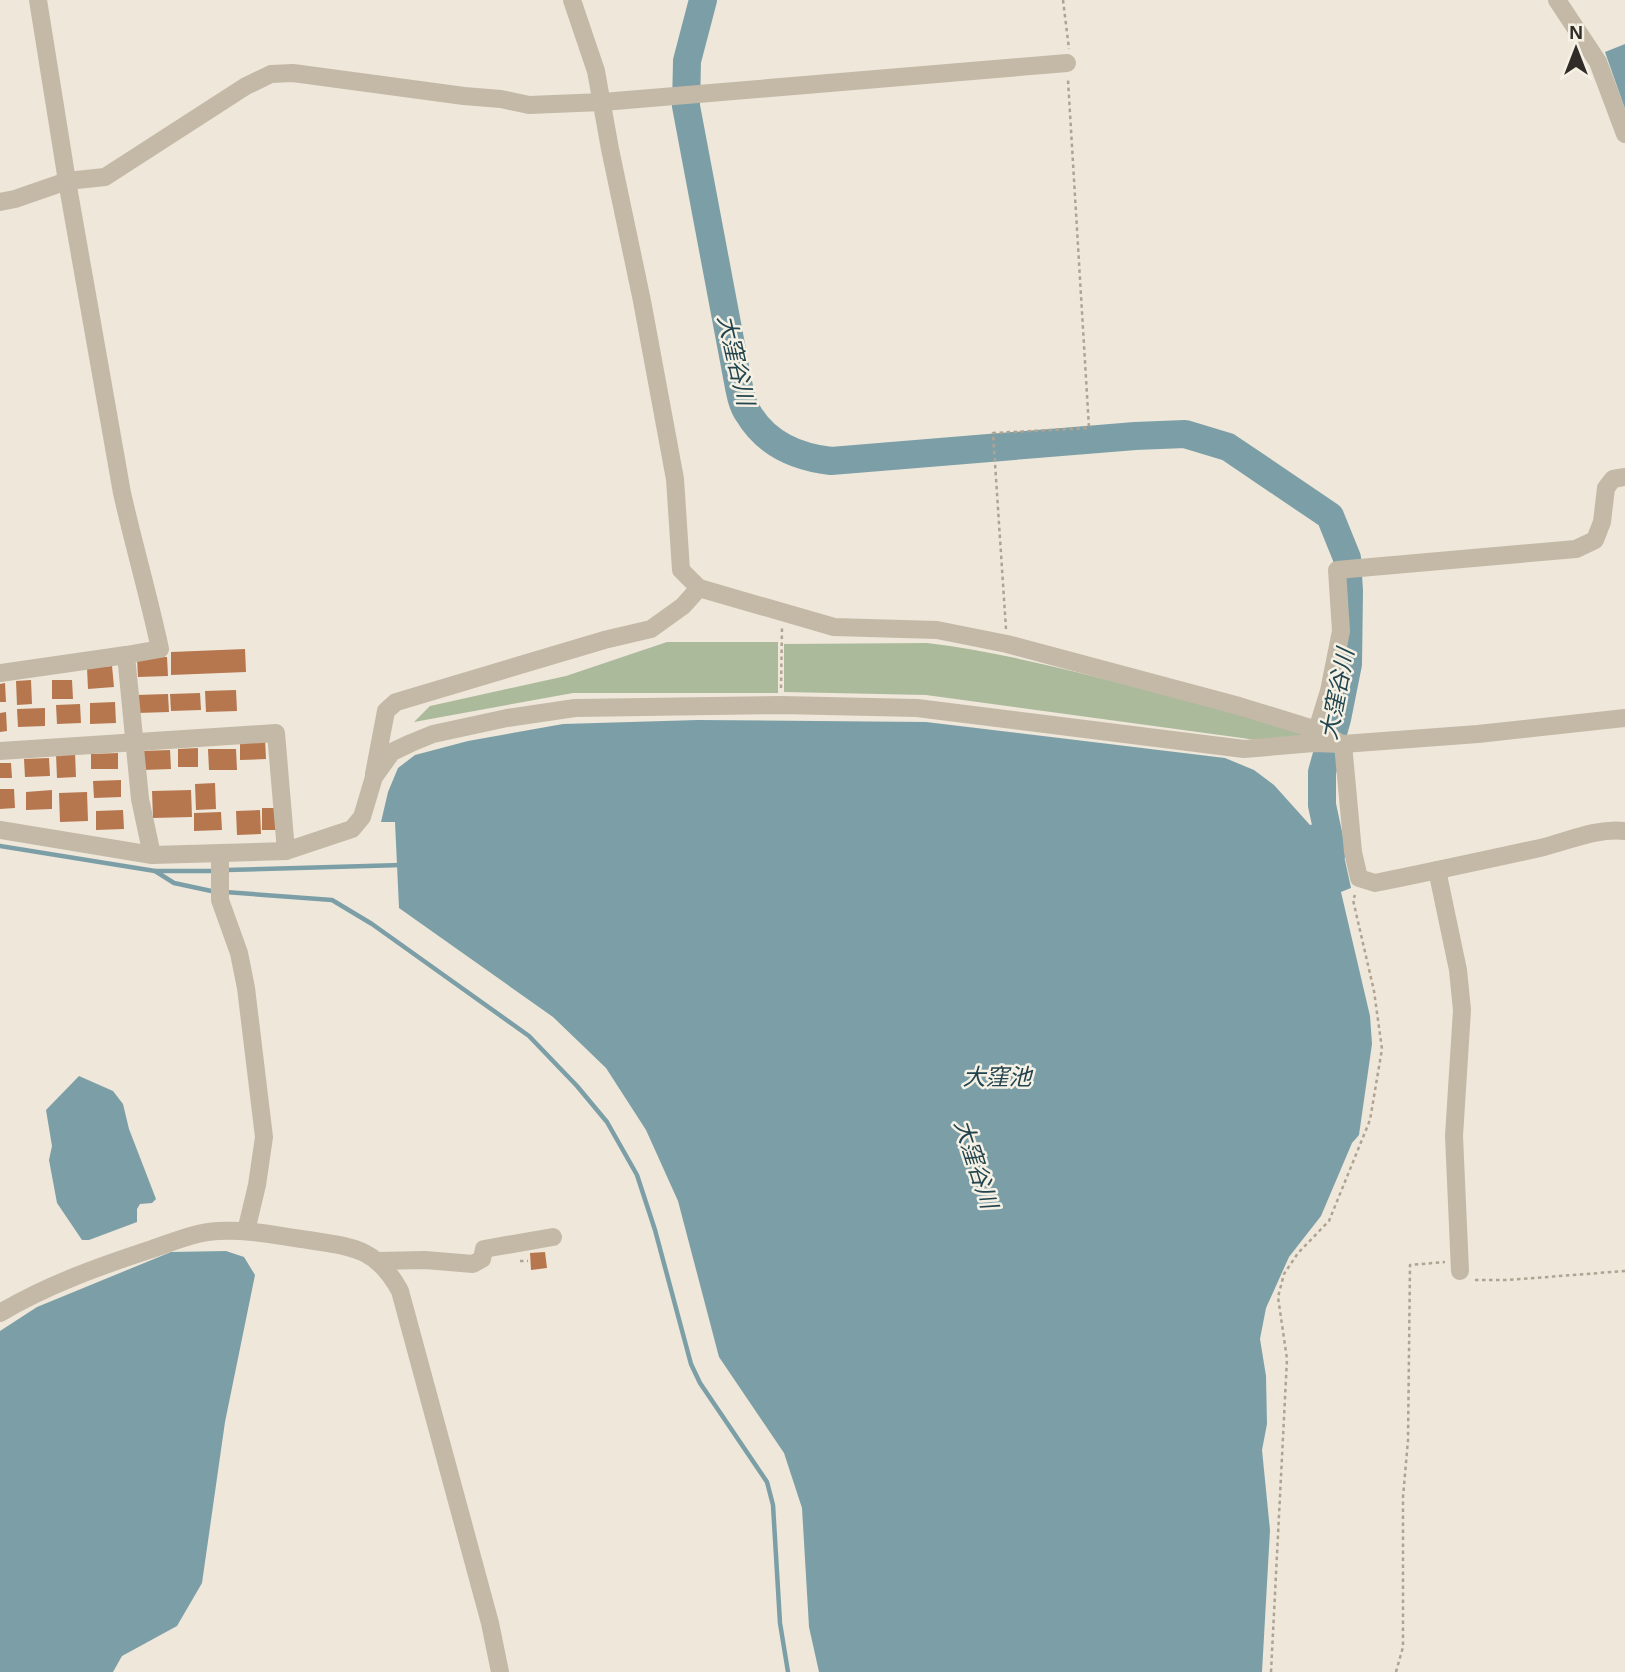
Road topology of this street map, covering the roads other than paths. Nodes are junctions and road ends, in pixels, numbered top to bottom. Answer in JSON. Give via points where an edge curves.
{"nodes":[{"id":1,"x":38,"y":0,"type":"edge"},
{"id":2,"x":572,"y":0,"type":"edge"},
{"id":3,"x":1557,"y":0,"type":"edge"},
{"id":4,"x":1067,"y":63,"type":"road end"},
{"id":5,"x":603,"y":102,"type":"junction"},
{"id":6,"x":1625,"y":134,"type":"edge"},
{"id":7,"x":67,"y":181,"type":"junction"},
{"id":8,"x":0,"y":202,"type":"edge"},
{"id":9,"x":1625,"y":477,"type":"edge"},
{"id":10,"x":699,"y":588,"type":"junction"},
{"id":11,"x":126,"y":655,"type":"junction"},
{"id":12,"x":0,"y":673,"type":"edge"},
{"id":13,"x":1625,"y":718,"type":"edge"},
{"id":14,"x":1331,"y":740,"type":"junction"},
{"id":15,"x":135,"y":741,"type":"junction"},
{"id":16,"x":0,"y":751,"type":"edge"},
{"id":17,"x":374,"y":777,"type":"junction"},
{"id":18,"x":0,"y":830,"type":"edge"},
{"id":19,"x":1625,"y":831,"type":"edge"},
{"id":20,"x":286,"y":851,"type":"junction"},
{"id":21,"x":152,"y":855,"type":"junction"},
{"id":22,"x":220,"y":858,"type":"junction"},
{"id":23,"x":1437,"y":870,"type":"junction"},
{"id":24,"x":246,"y":1231,"type":"junction"},
{"id":25,"x":553,"y":1237,"type":"dead end"},
{"id":26,"x":377,"y":1261,"type":"junction"},
{"id":27,"x":1460,"y":1271,"type":"road end"},
{"id":28,"x":0,"y":1313,"type":"edge"},
{"id":29,"x":500,"y":1672,"type":"edge"}],
"edges":[{"from":1,"to":7,"type":"street"},
{"from":2,"to":5,"type":"street"},
{"from":3,"to":6,"type":"street","via":[[1598,62]]},
{"from":4,"to":5,"type":"street"},
{"from":5,"to":7,"type":"street","via":[[529,105],[293,72],[271,74],[105,177]]},
{"from":5,"to":10,"type":"street","via":[[675,479],[681,570]]},
{"from":7,"to":8,"type":"street"},
{"from":7,"to":11,"type":"street","via":[[122,493],[160,649]]},
{"from":9,"to":14,"type":"street","via":[[1613,479],[1606,488],[1595,540],[1576,549],[1337,570],[1341,631],[1329,691]]},
{"from":10,"to":14,"type":"street","via":[[834,626],[937,630],[1007,643],[1239,706]]},
{"from":10,"to":17,"type":"street","via":[[651,629],[396,702],[386,711]]},
{"from":11,"to":12,"type":"street"},
{"from":11,"to":15,"type":"street"},
{"from":13,"to":14,"type":"street","via":[[1478,734]]},
{"from":14,"to":17,"type":"street","via":[[1244,749],[917,708],[575,708],[433,734],[392,752]]},
{"from":14,"to":23,"type":"street","via":[[1359,878],[1375,883]]},
{"from":15,"to":16,"type":"street"},
{"from":15,"to":20,"type":"street","via":[[276,733]]},
{"from":15,"to":21,"type":"street","via":[[140,800]]},
{"from":17,"to":20,"type":"street","via":[[362,817],[352,829]]},
{"from":18,"to":21,"type":"street"},
{"from":19,"to":23,"type":"street","via":[[1589,834]]},
{"from":20,"to":22,"type":"street"},
{"from":21,"to":22,"type":"street"},
{"from":22,"to":24,"type":"street","via":[[220,890],[246,988],[264,1138]]},
{"from":23,"to":27,"type":"street","via":[[1462,1010],[1454,1136]]},
{"from":24,"to":26,"type":"street","via":[[353,1247]]},
{"from":24,"to":28,"type":"street","via":[[216,1231],[152,1249],[28,1297]]},
{"from":25,"to":26,"type":"street","via":[[484,1249],[482,1259],[472,1264]]},
{"from":26,"to":29,"type":"street","via":[[390,1272],[400,1291]]}]}
